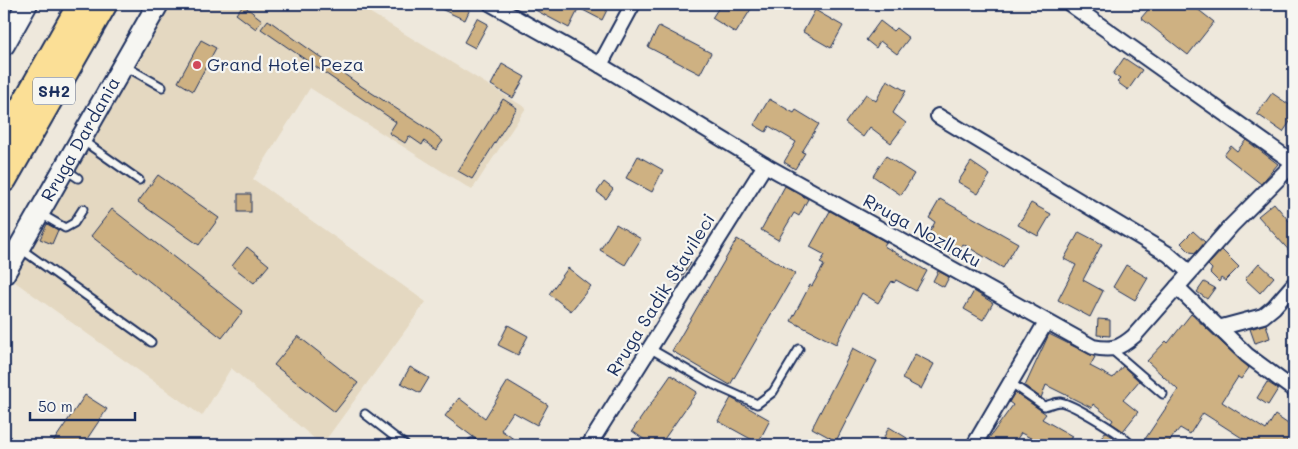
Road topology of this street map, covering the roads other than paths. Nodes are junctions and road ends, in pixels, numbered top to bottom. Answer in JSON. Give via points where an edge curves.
{"nodes":[{"id":1,"x":27,"y":4,"type":"edge"},
{"id":2,"x":82,"y":4,"type":"edge"},
{"id":3,"x":104,"y":4,"type":"edge"},
{"id":4,"x":158,"y":4,"type":"edge"},
{"id":5,"x":491,"y":4,"type":"edge"},
{"id":6,"x":633,"y":4,"type":"edge"},
{"id":7,"x":1070,"y":4,"type":"edge"},
{"id":8,"x":4,"y":45,"type":"edge"},
{"id":9,"x":123,"y":65,"type":"junction"},
{"id":10,"x":600,"y":65,"type":"junction"},
{"id":11,"x":162,"y":87,"type":"dead end"},
{"id":12,"x":938,"y":116,"type":"dead end"},
{"id":13,"x":80,"y":139,"type":"junction"},
{"id":14,"x":4,"y":140,"type":"edge"},
{"id":15,"x":1294,"y":163,"type":"edge"},
{"id":16,"x":765,"y":165,"type":"junction"},
{"id":17,"x":4,"y":179,"type":"edge"},
{"id":18,"x":139,"y":180,"type":"dead end"},
{"id":19,"x":83,"y":209,"type":"dead end"},
{"id":20,"x":39,"y":212,"type":"junction"},
{"id":21,"x":19,"y":247,"type":"junction"},
{"id":22,"x":1190,"y":272,"type":"junction"},
{"id":23,"x":4,"y":274,"type":"edge"},
{"id":24,"x":1294,"y":284,"type":"edge"},
{"id":25,"x":1177,"y":287,"type":"junction"},
{"id":26,"x":1046,"y":322,"type":"junction"},
{"id":27,"x":1222,"y":328,"type":"junction"},
{"id":28,"x":151,"y":342,"type":"dead end"},
{"id":29,"x":649,"y":348,"type":"junction"},
{"id":30,"x":799,"y":349,"type":"dead end"},
{"id":31,"x":1112,"y":350,"type":"junction"},
{"id":32,"x":1011,"y":383,"type":"junction"},
{"id":33,"x":1294,"y":390,"type":"edge"},
{"id":34,"x":1163,"y":394,"type":"dead end"},
{"id":35,"x":365,"y":414,"type":"dead end"},
{"id":36,"x":405,"y":445,"type":"edge"},
{"id":37,"x":589,"y":445,"type":"edge"},
{"id":38,"x":974,"y":445,"type":"edge"},
{"id":39,"x":1131,"y":445,"type":"edge"}],
"edges":[{"from":1,"to":8,"type":"main road"},
{"from":2,"to":14,"type":"highway","number":"SH2"},
{"from":3,"to":17,"type":"highway","number":"SH2"},
{"from":4,"to":9,"type":"main road","name":"Rruga Dardania"},
{"from":5,"to":10,"type":"street","name":"Rruga Nozllaku"},
{"from":6,"to":10,"type":"street"},
{"from":7,"to":15,"type":"street"},
{"from":9,"to":11,"type":"lane"},
{"from":9,"to":13,"type":"main road","name":"Rruga Dardania"},
{"from":10,"to":16,"type":"street","name":"Rruga Nozllaku"},
{"from":12,"to":22,"type":"street","via":[[1168,254]]},
{"from":13,"to":18,"type":"lane"},
{"from":13,"to":20,"type":"main road","name":"Rruga Dardania","via":[[71,173]]},
{"from":15,"to":22,"type":"street"},
{"from":16,"to":26,"type":"street","name":"Rruga Nozllaku"},
{"from":16,"to":29,"type":"street","name":"Rruga Sadik Stavileci"},
{"from":19,"to":20,"type":"lane","via":[[74,223],[65,228]]},
{"from":20,"to":21,"type":"main road","name":"Rruga Dardania"},
{"from":21,"to":23,"type":"main road","name":"Rruga Dardania"},
{"from":21,"to":28,"type":"lane"},
{"from":22,"to":25,"type":"street"},
{"from":24,"to":27,"type":"street","via":[[1263,316]]},
{"from":25,"to":27,"type":"street"},
{"from":25,"to":31,"type":"street","via":[[1134,336]]},
{"from":26,"to":31,"type":"street","name":"Rruga Nozllaku","via":[[1093,347]]},
{"from":26,"to":32,"type":"street"},
{"from":27,"to":33,"type":"street","via":[[1247,354]]},
{"from":29,"to":30,"type":"lane","via":[[710,383],[757,404],[773,392]]},
{"from":29,"to":37,"type":"street","name":"Rruga Sadik Stavileci"},
{"from":31,"to":34,"type":"lane"},
{"from":32,"to":38,"type":"street"},
{"from":32,"to":39,"type":"lane","via":[[1044,406],[1060,402],[1088,416],[1125,437]]},
{"from":35,"to":36,"type":"lane"}]}
